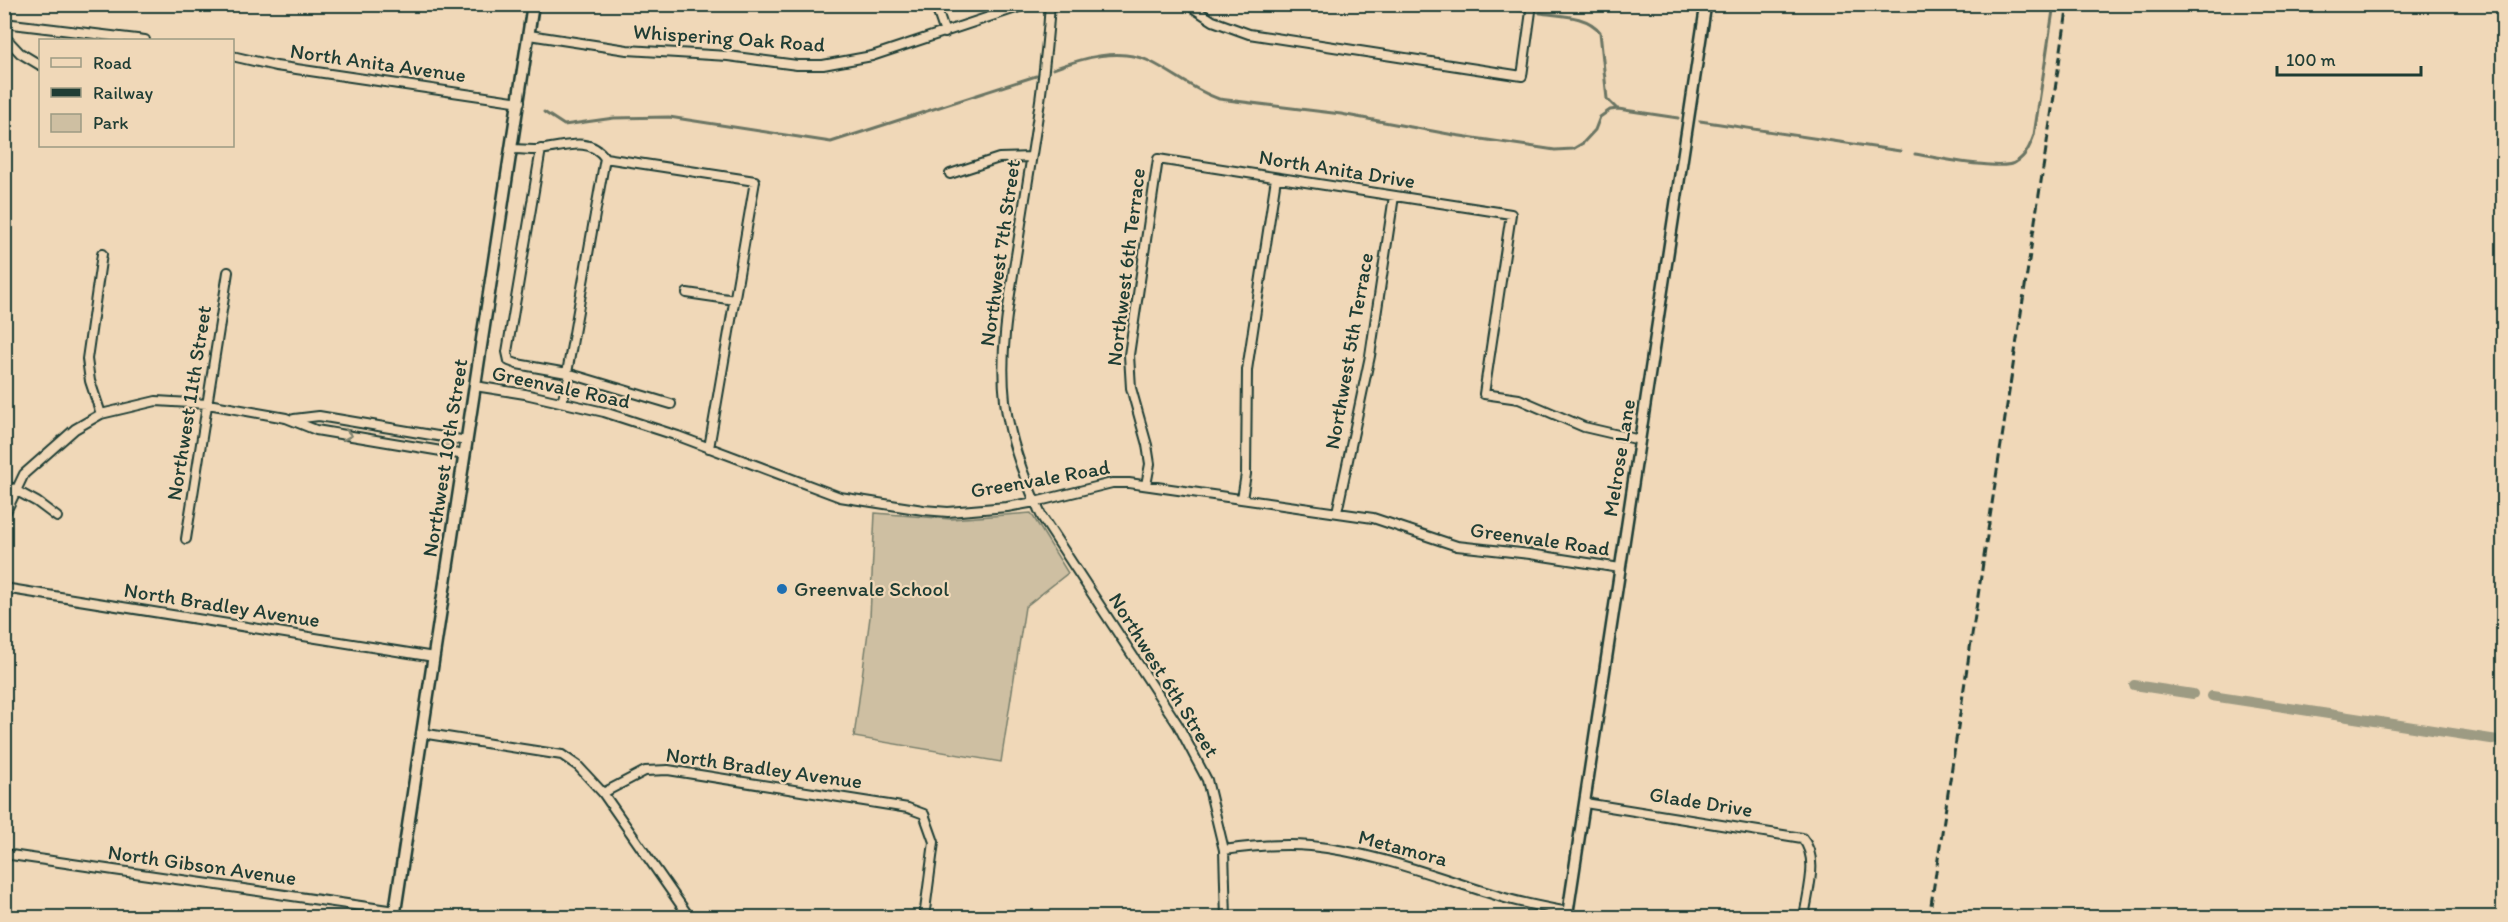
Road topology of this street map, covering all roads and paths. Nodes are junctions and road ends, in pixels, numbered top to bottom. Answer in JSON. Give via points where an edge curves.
{"nodes":[{"id":1,"x":533,"y":4,"type":"edge"},
{"id":2,"x":935,"y":4,"type":"edge"},
{"id":3,"x":1028,"y":4,"type":"edge"},
{"id":4,"x":1050,"y":4,"type":"edge"},
{"id":5,"x":1187,"y":4,"type":"edge"},
{"id":6,"x":1532,"y":4,"type":"edge"},
{"id":7,"x":1706,"y":4,"type":"edge"},
{"id":8,"x":4,"y":23,"type":"edge"},
{"id":9,"x":945,"y":33,"type":"junction"},
{"id":10,"x":529,"y":35,"type":"junction"},
{"id":11,"x":4,"y":36,"type":"edge"},
{"id":12,"x":137,"y":39,"type":"edge"},
{"id":13,"x":234,"y":56,"type":"edge"},
{"id":14,"x":39,"y":64,"type":"edge"},
{"id":15,"x":519,"y":102,"type":"junction"},
{"id":16,"x":512,"y":149,"type":"junction"},
{"id":17,"x":541,"y":149,"type":"junction"},
{"id":18,"x":1031,"y":157,"type":"junction"},
{"id":19,"x":605,"y":158,"type":"junction"},
{"id":20,"x":1158,"y":159,"type":"joint"},
{"id":21,"x":951,"y":174,"type":"dead end"},
{"id":22,"x":1276,"y":178,"type":"junction"},
{"id":23,"x":1394,"y":196,"type":"junction"},
{"id":24,"x":102,"y":254,"type":"dead end"},
{"id":25,"x":228,"y":272,"type":"dead end"},
{"id":26,"x":687,"y":293,"type":"dead end"},
{"id":27,"x":735,"y":300,"type":"junction"},
{"id":28,"x":568,"y":373,"type":"junction"},
{"id":29,"x":475,"y":386,"type":"junction"},
{"id":30,"x":562,"y":402,"type":"junction"},
{"id":31,"x":671,"y":404,"type":"dead end"},
{"id":32,"x":208,"y":405,"type":"junction"},
{"id":33,"x":101,"y":414,"type":"junction"},
{"id":34,"x":319,"y":416,"type":"junction"},
{"id":35,"x":292,"y":419,"type":"junction"},
{"id":36,"x":382,"y":427,"type":"junction"},
{"id":37,"x":316,"y":430,"type":"junction"},
{"id":38,"x":1640,"y":440,"type":"junction"},
{"id":39,"x":379,"y":441,"type":"junction"},
{"id":40,"x":467,"y":441,"type":"junction"},
{"id":41,"x":709,"y":448,"type":"junction"},
{"id":42,"x":465,"y":455,"type":"junction"},
{"id":43,"x":4,"y":484,"type":"edge"},
{"id":44,"x":1146,"y":485,"type":"junction"},
{"id":45,"x":16,"y":492,"type":"junction"},
{"id":46,"x":1242,"y":499,"type":"junction"},
{"id":47,"x":1035,"y":502,"type":"junction"},
{"id":48,"x":1337,"y":512,"type":"junction"},
{"id":49,"x":4,"y":516,"type":"edge"},
{"id":50,"x":57,"y":517,"type":"dead end"},
{"id":51,"x":186,"y":539,"type":"dead end"},
{"id":52,"x":1620,"y":568,"type":"junction"},
{"id":53,"x":4,"y":588,"type":"edge"},
{"id":54,"x":434,"y":657,"type":"junction"},
{"id":55,"x":422,"y":733,"type":"junction"},
{"id":56,"x":603,"y":793,"type":"junction"},
{"id":57,"x":1585,"y":803,"type":"junction"},
{"id":58,"x":1224,"y":850,"type":"junction"},
{"id":59,"x":4,"y":854,"type":"edge"},
{"id":60,"x":395,"y":914,"type":"edge"},
{"id":61,"x":1568,"y":915,"type":"edge"},
{"id":62,"x":690,"y":918,"type":"edge"},
{"id":63,"x":924,"y":918,"type":"edge"},
{"id":64,"x":1226,"y":918,"type":"edge"},
{"id":65,"x":1804,"y":918,"type":"edge"}],
"edges":[{"from":1,"to":10,"type":"main road","name":"Northwest 10th Street"},
{"from":2,"to":9,"type":"street"},
{"from":3,"to":9,"type":"street","name":"Whispering Oak Road"},
{"from":4,"to":18,"type":"street","name":"Northwest 7th Street","via":[[1047,58]]},
{"from":5,"to":6,"type":"street","via":[[1213,21],[1249,34],[1522,76]]},
{"from":7,"to":38,"type":"street","name":"Melrose Lane"},
{"from":8,"to":12,"type":"street"},
{"from":9,"to":10,"type":"street","name":"Whispering Oak Road","via":[[872,56],[823,65],[627,50]]},
{"from":10,"to":15,"type":"main road","name":"Northwest 10th Street"},
{"from":11,"to":14,"type":"street"},
{"from":13,"to":15,"type":"street","name":"North Anita Avenue"},
{"from":15,"to":16,"type":"main road","name":"Northwest 10th Street"},
{"from":16,"to":17,"type":"street"},
{"from":16,"to":29,"type":"main road","name":"Northwest 10th Street"},
{"from":17,"to":19,"type":"street","via":[[591,145],[599,148]]},
{"from":17,"to":28,"type":"street","via":[[507,352],[509,361],[517,364]]},
{"from":18,"to":21,"type":"street","via":[[999,158]]},
{"from":18,"to":47,"type":"street","name":"Northwest 7th Street","via":[[1003,370],[1010,430]]},
{"from":19,"to":27,"type":"street","via":[[755,181]]},
{"from":19,"to":28,"type":"street"},
{"from":20,"to":22,"type":"street","name":"North Anita Drive"},
{"from":20,"to":44,"type":"street","name":"Northwest 6th Terrace","via":[[1129,355],[1131,388],[1147,445]]},
{"from":22,"to":23,"type":"street","name":"North Anita Drive"},
{"from":22,"to":46,"type":"street","via":[[1247,370],[1246,474]]},
{"from":23,"to":38,"type":"street","name":"North Anita Drive","via":[[1511,214],[1484,394],[1519,399],[1584,427]]},
{"from":23,"to":48,"type":"street","name":"Northwest 5th Terrace","via":[[1370,356]]},
{"from":24,"to":33,"type":"street","via":[[87,359]]},
{"from":25,"to":32,"type":"street","name":"Northwest 11th Street"},
{"from":26,"to":27,"type":"street"},
{"from":27,"to":41,"type":"street"},
{"from":28,"to":30,"type":"street"},
{"from":28,"to":31,"type":"street"},
{"from":29,"to":30,"type":"street","name":"Greenvale Road"},
{"from":29,"to":40,"type":"main road","name":"Northwest 10th Street"},
{"from":30,"to":41,"type":"street","name":"Greenvale Road"},
{"from":32,"to":33,"type":"street","via":[[156,401]]},
{"from":32,"to":35,"type":"street"},
{"from":32,"to":51,"type":"street","name":"Northwest 11th Street"},
{"from":33,"to":45,"type":"street","via":[[42,456],[24,474]]},
{"from":34,"to":35,"type":"street"},
{"from":34,"to":36,"type":"street"},
{"from":34,"to":37,"type":"street"},
{"from":35,"to":37,"type":"street"},
{"from":36,"to":39,"type":"street"},
{"from":36,"to":40,"type":"street"},
{"from":37,"to":39,"type":"street","one_way":true},
{"from":38,"to":52,"type":"street","name":"Melrose Lane"},
{"from":39,"to":42,"type":"street"},
{"from":40,"to":42,"type":"main road","name":"Northwest 10th Street"},
{"from":41,"to":47,"type":"street","name":"Greenvale Road","via":[[840,497],[948,512]]},
{"from":42,"to":54,"type":"main road","name":"Northwest 10th Street"},
{"from":43,"to":45,"type":"street"},
{"from":44,"to":46,"type":"street","name":"Greenvale Road"},
{"from":44,"to":47,"type":"street","name":"Greenvale Road","via":[[1112,483]]},
{"from":45,"to":49,"type":"street"},
{"from":45,"to":50,"type":"street"},
{"from":46,"to":48,"type":"street","name":"Greenvale Road"},
{"from":47,"to":58,"type":"street","name":"Northwest 6th Street","via":[[1056,541],[1198,760],[1207,780]]},
{"from":48,"to":52,"type":"street","name":"Greenvale Road","via":[[1373,518],[1457,546]]},
{"from":52,"to":57,"type":"street","name":"Melrose Lane"},
{"from":53,"to":54,"type":"street","name":"North Bradley Avenue"},
{"from":54,"to":55,"type":"main road","name":"Northwest 10th Street"},
{"from":55,"to":56,"type":"street","via":[[562,755]]},
{"from":55,"to":60,"type":"main road","name":"Northwest 10th Street"},
{"from":56,"to":62,"type":"street"},
{"from":56,"to":63,"type":"street","name":"North Bradley Avenue","via":[[645,771],[668,770],[908,808],[924,814],[934,842]]},
{"from":57,"to":61,"type":"street","name":"Melrose Lane"},
{"from":57,"to":65,"type":"street","name":"Glade Drive","via":[[1802,838],[1808,844],[1812,863]]},
{"from":58,"to":61,"type":"street","name":"Metamora","via":[[1310,845],[1360,853]]},
{"from":58,"to":64,"type":"street","name":"Northwest 6th Street"},
{"from":59,"to":60,"type":"street","name":"North Gibson Avenue"}]}
